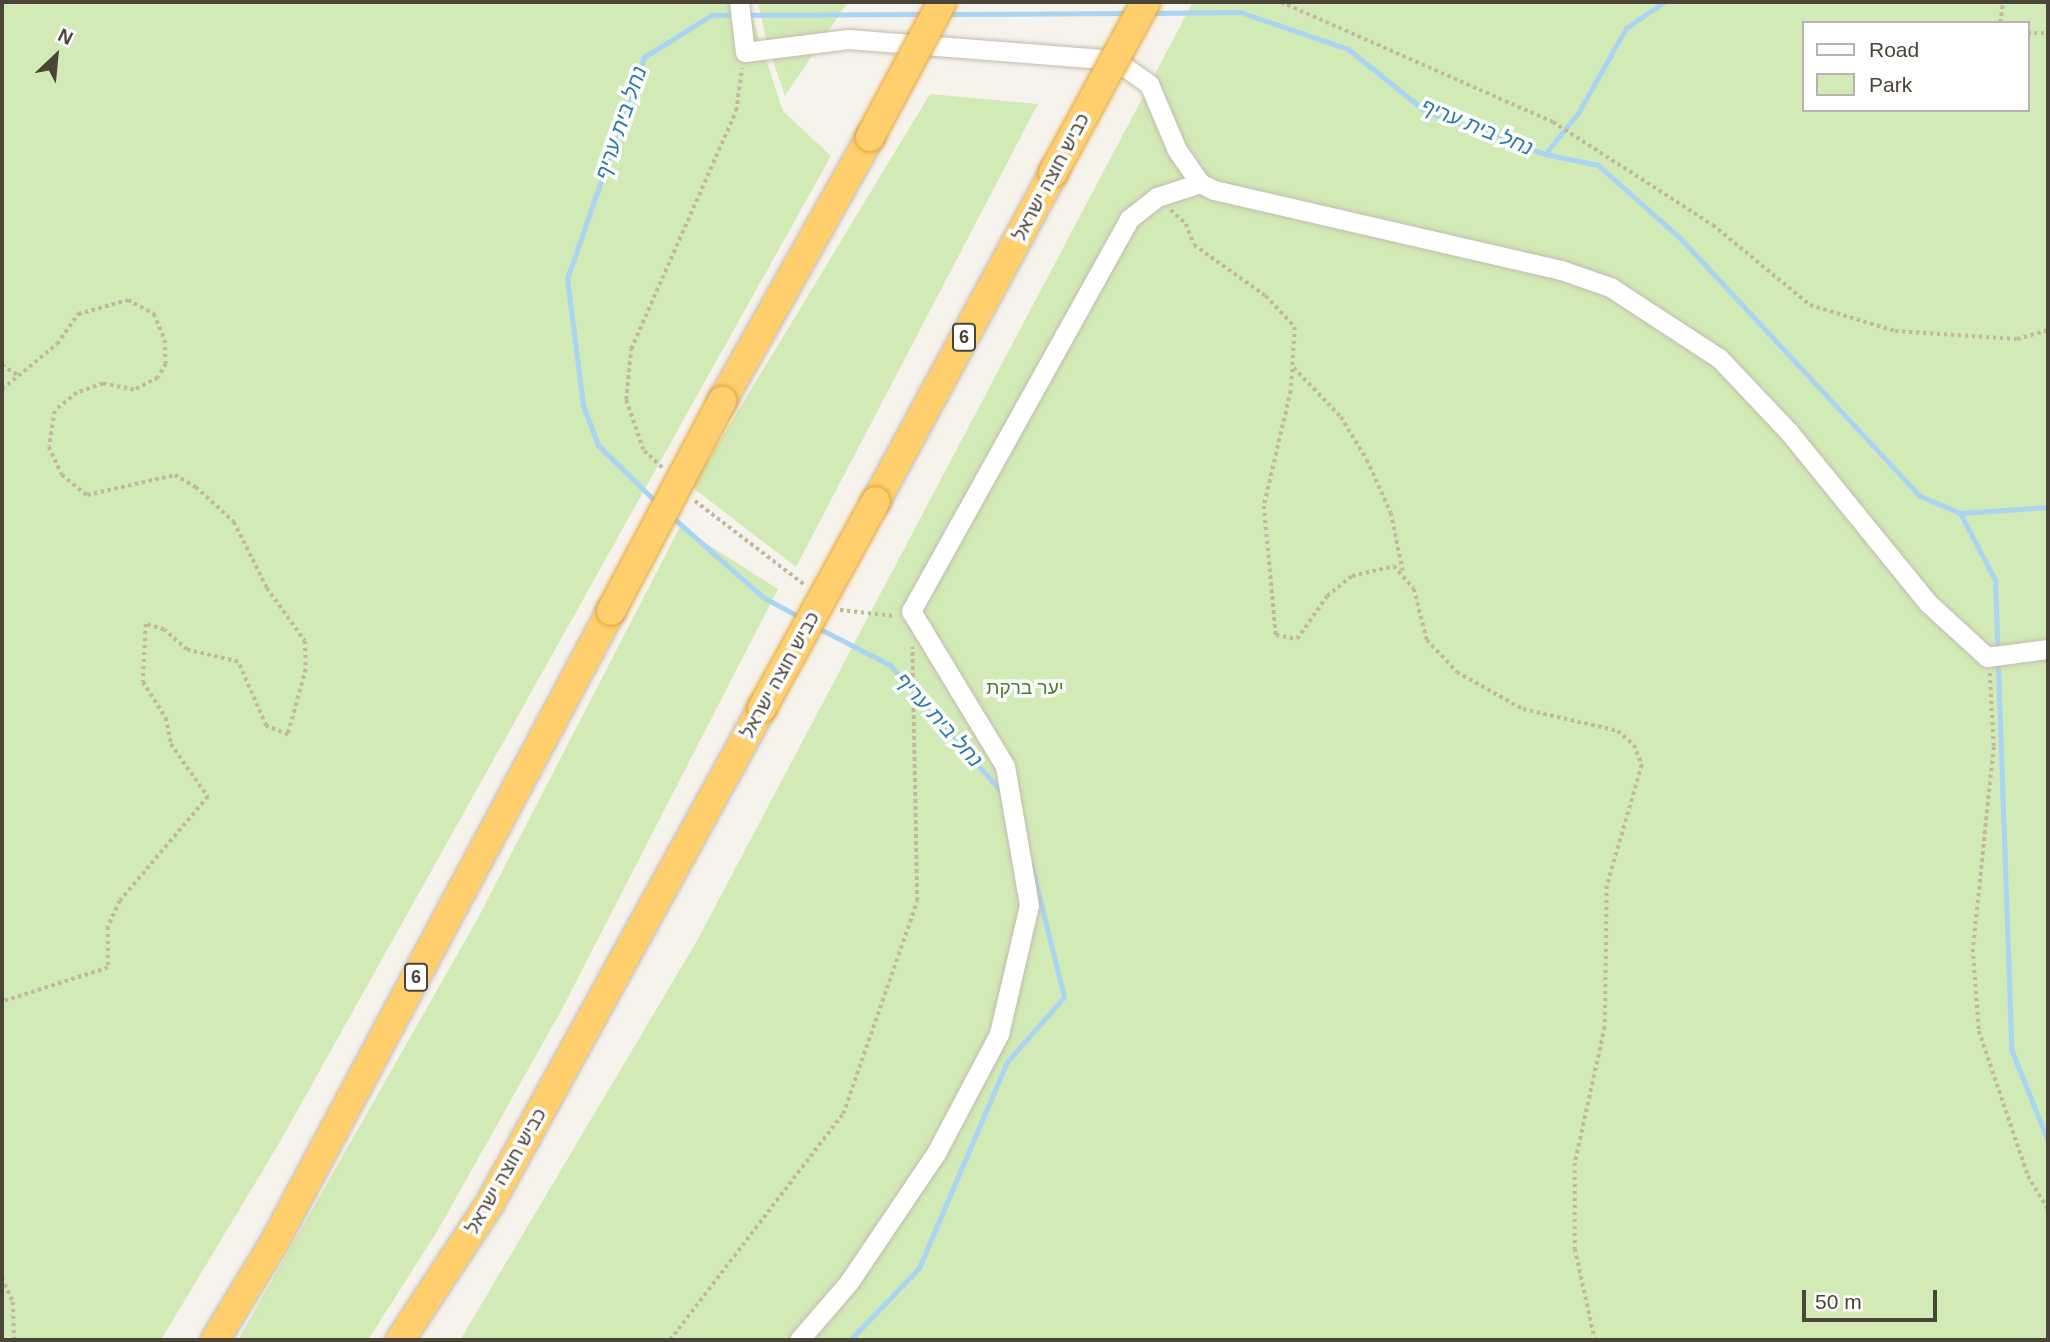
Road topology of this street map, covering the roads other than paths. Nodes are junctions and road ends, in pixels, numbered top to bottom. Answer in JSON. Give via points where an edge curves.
{"nodes":[{"id":1,"x":739,"y":2,"type":"edge"},
{"id":2,"x":942,"y":2,"type":"edge"},
{"id":3,"x":1146,"y":2,"type":"edge"},
{"id":4,"x":1200,"y":183,"type":"junction"},
{"id":5,"x":2048,"y":649,"type":"edge"},
{"id":6,"x":215,"y":1340,"type":"edge"},
{"id":7,"x":400,"y":1340,"type":"edge"},
{"id":8,"x":799,"y":1340,"type":"edge"}],
"edges":[{"from":1,"to":4,"type":"street","via":[[744,52],[848,39],[1115,60],[1149,84],[1177,150]]},
{"from":2,"to":6,"type":"highway","number":"6","bridge":true,"via":[[722,401],[274,1243]]},
{"from":3,"to":7,"type":"highway","name":"כביש חוצה ישראל","number":"6","bridge":true,"via":[[489,1205]]},
{"from":4,"to":5,"type":"street","via":[[1561,270],[1661,315],[1719,358],[1789,432],[1928,603],[1987,657]]},
{"from":4,"to":8,"type":"street","via":[[1157,197],[1129,219],[911,611],[1005,766],[1029,905],[999,1034],[974,1082],[936,1153],[863,1260]]}]}
